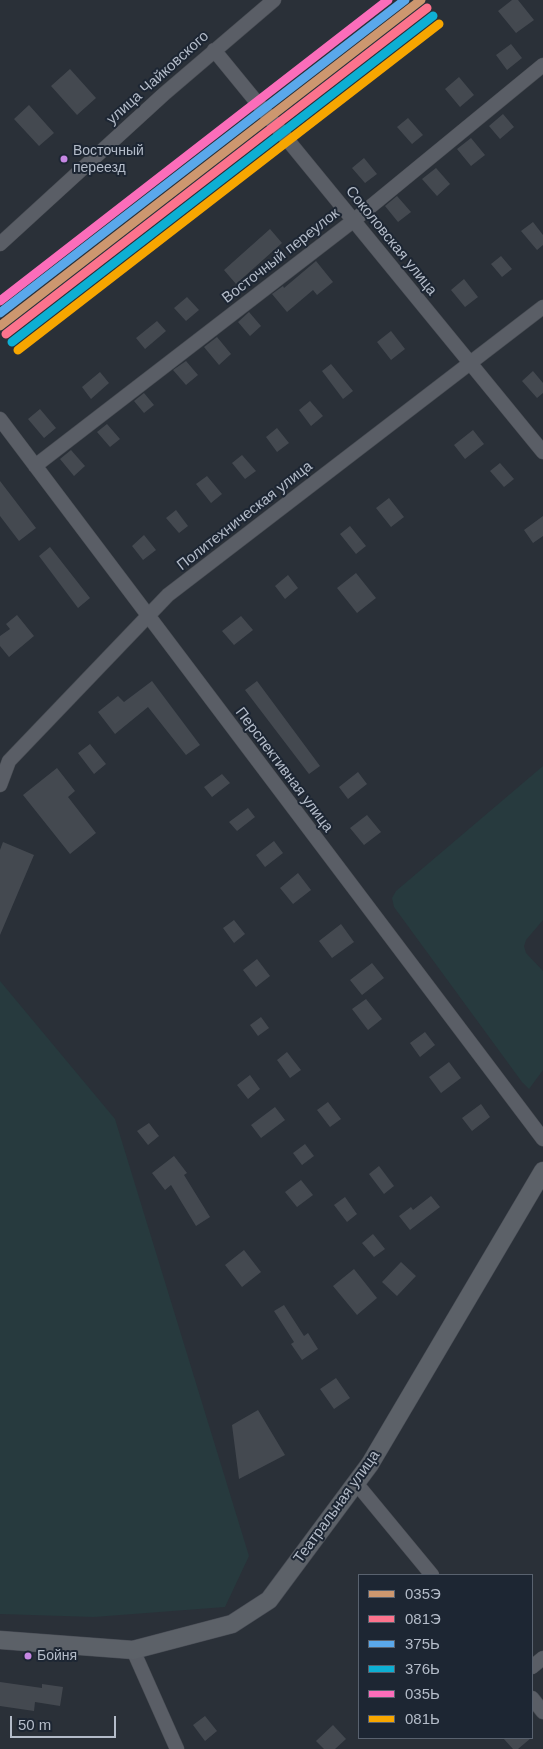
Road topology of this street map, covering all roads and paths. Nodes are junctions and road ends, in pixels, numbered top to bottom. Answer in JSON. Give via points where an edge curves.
{"nodes":[{"id":1,"x":274,"y":0,"type":"edge"},
{"id":2,"x":214,"y":50,"type":"junction"},
{"id":3,"x":543,"y":65,"type":"edge"},
{"id":4,"x":353,"y":221,"type":"junction"},
{"id":5,"x":0,"y":244,"type":"edge"},
{"id":6,"x":543,"y":307,"type":"edge"},
{"id":7,"x":470,"y":363,"type":"junction"},
{"id":8,"x":0,"y":419,"type":"edge"},
{"id":9,"x":543,"y":452,"type":"edge"},
{"id":10,"x":35,"y":466,"type":"junction"},
{"id":11,"x":148,"y":617,"type":"junction"},
{"id":12,"x":0,"y":785,"type":"edge"},
{"id":13,"x":543,"y":1140,"type":"edge"},
{"id":14,"x":543,"y":1171,"type":"edge"},
{"id":15,"x":356,"y":1483,"type":"junction"},
{"id":16,"x":431,"y":1574,"type":"edge"},
{"id":17,"x":0,"y":1640,"type":"edge"},
{"id":18,"x":133,"y":1650,"type":"junction"},
{"id":19,"x":543,"y":1658,"type":"edge"},
{"id":20,"x":533,"y":1666,"type":"edge"},
{"id":21,"x":533,"y":1699,"type":"edge"},
{"id":22,"x":543,"y":1712,"type":"edge"},
{"id":23,"x":177,"y":1749,"type":"edge"}],
"edges":[{"from":1,"to":2,"type":"street","name":"улица Чайковского"},
{"from":2,"to":4,"type":"street","name":"Соколовская улица"},
{"from":2,"to":5,"type":"street","name":"улица Чайковского"},
{"from":3,"to":4,"type":"street","name":"Восточный переулок"},
{"from":4,"to":7,"type":"street","name":"Соколовская улица"},
{"from":4,"to":10,"type":"street","name":"Восточный переулок"},
{"from":6,"to":7,"type":"street","name":"Политехническая улица"},
{"from":7,"to":9,"type":"street","name":"Соколовская улица"},
{"from":7,"to":11,"type":"street","name":"Политехническая улица","via":[[168,595]]},
{"from":8,"to":10,"type":"street","name":"Перспективная улица"},
{"from":10,"to":11,"type":"street","name":"Перспективная улица"},
{"from":11,"to":12,"type":"street","name":"Политехническая улица","via":[[9,761]]},
{"from":11,"to":13,"type":"street","name":"Перспективная улица"},
{"from":14,"to":15,"type":"main road","name":"Театральная улица"},
{"from":15,"to":16,"type":"street"},
{"from":15,"to":18,"type":"main road","name":"Театральная улица","via":[[269,1600],[232,1624]]},
{"from":17,"to":18,"type":"main road","name":"Театральная улица"},
{"from":18,"to":23,"type":"street"},
{"from":19,"to":20,"type":"street"},
{"from":21,"to":22,"type":"street"}]}
